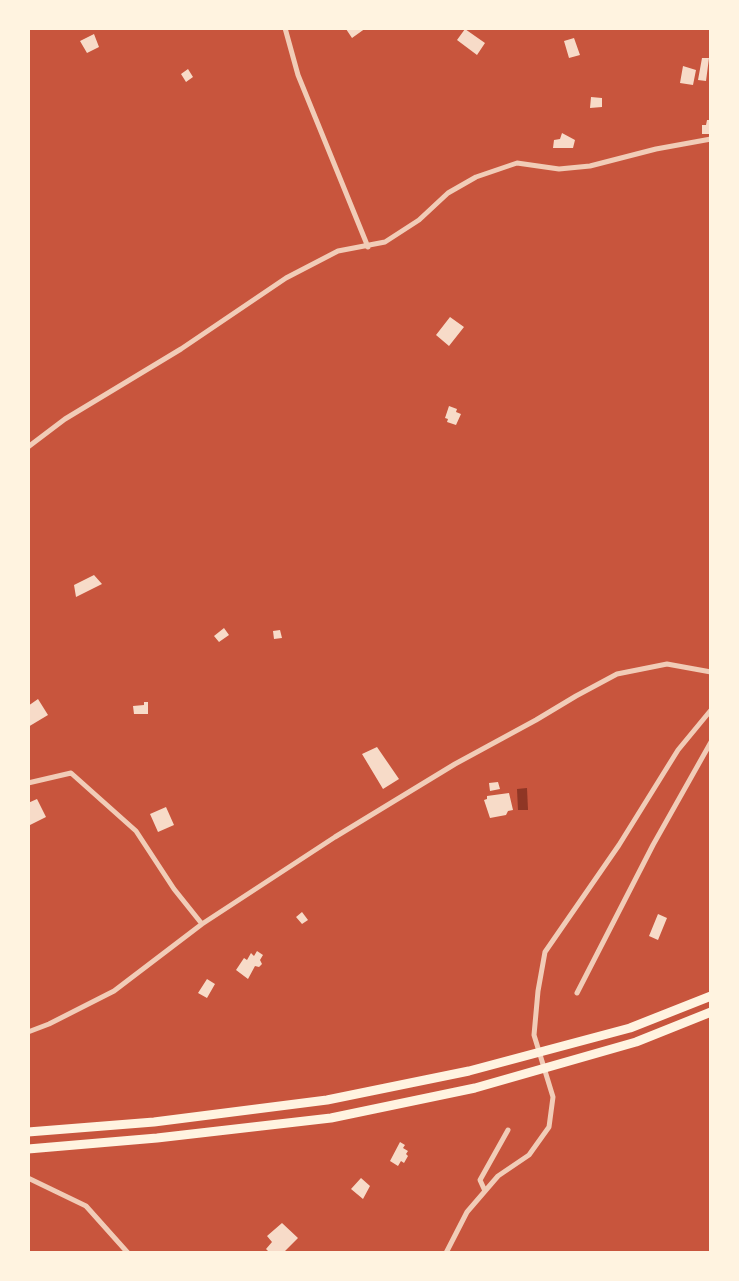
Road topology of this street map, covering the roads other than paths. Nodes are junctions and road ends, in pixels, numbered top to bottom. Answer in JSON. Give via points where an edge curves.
{"nodes":[{"id":1,"x":285,"y":28,"type":"edge"},
{"id":2,"x":711,"y":139,"type":"edge"},
{"id":3,"x":368,"y":247,"type":"junction"},
{"id":4,"x":28,"y":447,"type":"edge"},
{"id":5,"x":711,"y":672,"type":"edge"},
{"id":6,"x":711,"y":710,"type":"edge"},
{"id":7,"x":711,"y":742,"type":"edge"},
{"id":8,"x":28,"y":783,"type":"edge"},
{"id":9,"x":202,"y":924,"type":"junction"},
{"id":10,"x":578,"y":993,"type":"dead end"},
{"id":11,"x":711,"y":996,"type":"edge"},
{"id":12,"x":711,"y":1012,"type":"edge"},
{"id":13,"x":28,"y":1032,"type":"edge"},
{"id":14,"x":508,"y":1130,"type":"dead end"},
{"id":15,"x":28,"y":1132,"type":"edge"},
{"id":16,"x":28,"y":1149,"type":"edge"},
{"id":17,"x":28,"y":1178,"type":"edge"},
{"id":18,"x":485,"y":1191,"type":"junction"},
{"id":19,"x":128,"y":1253,"type":"edge"},
{"id":20,"x":446,"y":1253,"type":"edge"}],
"edges":[{"from":1,"to":3,"type":"street","via":[[298,75]]},
{"from":2,"to":3,"type":"street","via":[[590,166],[559,169],[517,163],[497,168],[448,193],[394,237]]},
{"from":3,"to":4,"type":"street","via":[[338,251],[286,278]]},
{"from":5,"to":9,"type":"street","via":[[667,664],[617,674],[454,764]]},
{"from":6,"to":18,"type":"street","via":[[678,750],[545,952],[534,1034],[553,1097],[549,1127],[529,1155]]},
{"from":7,"to":10,"type":"street"},
{"from":8,"to":9,"type":"street","via":[[71,774],[136,831]]},
{"from":9,"to":13,"type":"street","via":[[114,991]]},
{"from":11,"to":15,"type":"highway","via":[[629,1028],[469,1071],[327,1100]]},
{"from":12,"to":16,"type":"highway","via":[[636,1042],[475,1088],[331,1118]]},
{"from":14,"to":18,"type":"street","via":[[480,1180]]},
{"from":17,"to":19,"type":"street","via":[[86,1206]]},
{"from":18,"to":20,"type":"street","via":[[467,1212]]}]}
